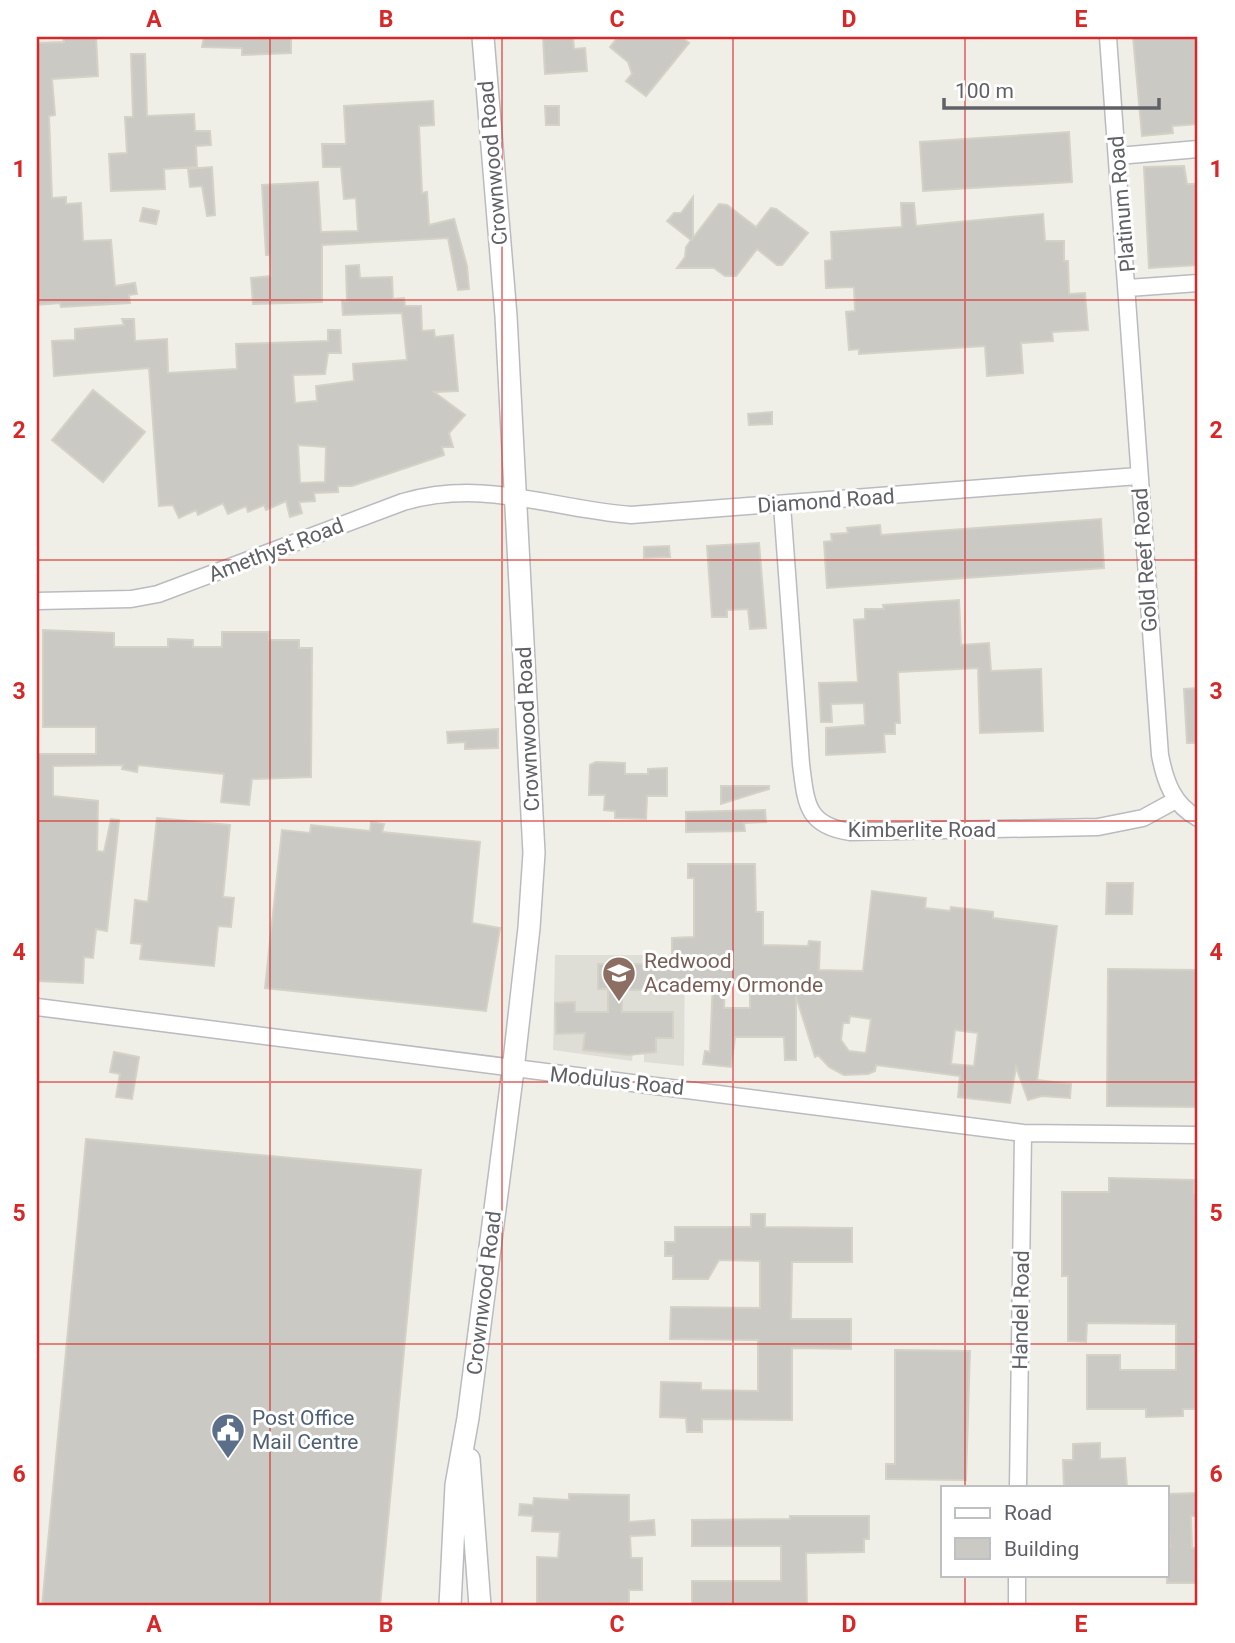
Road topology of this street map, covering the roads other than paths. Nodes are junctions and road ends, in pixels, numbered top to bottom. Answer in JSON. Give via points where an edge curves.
{"nodes":[{"id":1,"x":483,"y":37,"type":"edge"},
{"id":2,"x":1108,"y":37,"type":"edge"},
{"id":3,"x":1198,"y":149,"type":"edge"},
{"id":4,"x":1118,"y":156,"type":"junction"},
{"id":5,"x":1198,"y":283,"type":"edge"},
{"id":6,"x":1128,"y":288,"type":"junction"},
{"id":7,"x":1138,"y":476,"type":"junction"},
{"id":8,"x":514,"y":495,"type":"junction"},
{"id":9,"x":782,"y":505,"type":"junction"},
{"id":10,"x":37,"y":601,"type":"edge"},
{"id":11,"x":1176,"y":800,"type":"junction"},
{"id":12,"x":1198,"y":818,"type":"edge"},
{"id":13,"x":37,"y":1007,"type":"edge"},
{"id":14,"x":513,"y":1070,"type":"junction"},
{"id":15,"x":1023,"y":1133,"type":"junction"},
{"id":16,"x":1198,"y":1135,"type":"edge"},
{"id":17,"x":467,"y":1418,"type":"junction"},
{"id":18,"x":1018,"y":1486,"type":"edge"},
{"id":19,"x":1017,"y":1576,"type":"edge"},
{"id":20,"x":450,"y":1606,"type":"edge"},
{"id":21,"x":480,"y":1606,"type":"edge"},
{"id":22,"x":1017,"y":1606,"type":"edge"}],
"edges":[{"from":1,"to":8,"type":"main road","name":"Crownwood Road","via":[[506,316]]},
{"from":2,"to":4,"type":"street","name":"Platinum Road"},
{"from":3,"to":4,"type":"street"},
{"from":4,"to":6,"type":"street","name":"Platinum Road"},
{"from":5,"to":6,"type":"street"},
{"from":6,"to":7,"type":"street","name":"Gold Reef Road"},
{"from":7,"to":9,"type":"street","name":"Diamond Road"},
{"from":7,"to":11,"type":"street","name":"Gold Reef Road","via":[[1160,755],[1165,780]]},
{"from":8,"to":9,"type":"street","name":"Diamond Road","via":[[586,511],[631,515]]},
{"from":8,"to":10,"type":"street","name":"Amethyst Road","via":[[427,495],[144,597]]},
{"from":8,"to":14,"type":"main road","name":"Crownwood Road","via":[[534,853]]},
{"from":9,"to":11,"type":"street","name":"Kimberlite Road","via":[[801,764],[806,800],[819,822],[851,832],[1098,827],[1143,818]]},
{"from":11,"to":12,"type":"street","name":"Gold Reef Road"},
{"from":13,"to":14,"type":"street","name":"Modulus Road"},
{"from":14,"to":15,"type":"street","name":"Modulus Road"},
{"from":14,"to":17,"type":"main road","name":"Crownwood Road"},
{"from":15,"to":16,"type":"street","name":"Modulus Road"},
{"from":15,"to":18,"type":"street","name":"Handel Road"},
{"from":17,"to":20,"type":"main road","name":"Crownwood Road","via":[[456,1485]]},
{"from":17,"to":21,"type":"main road","name":"Crownwood Road"},
{"from":19,"to":22,"type":"street"}]}
